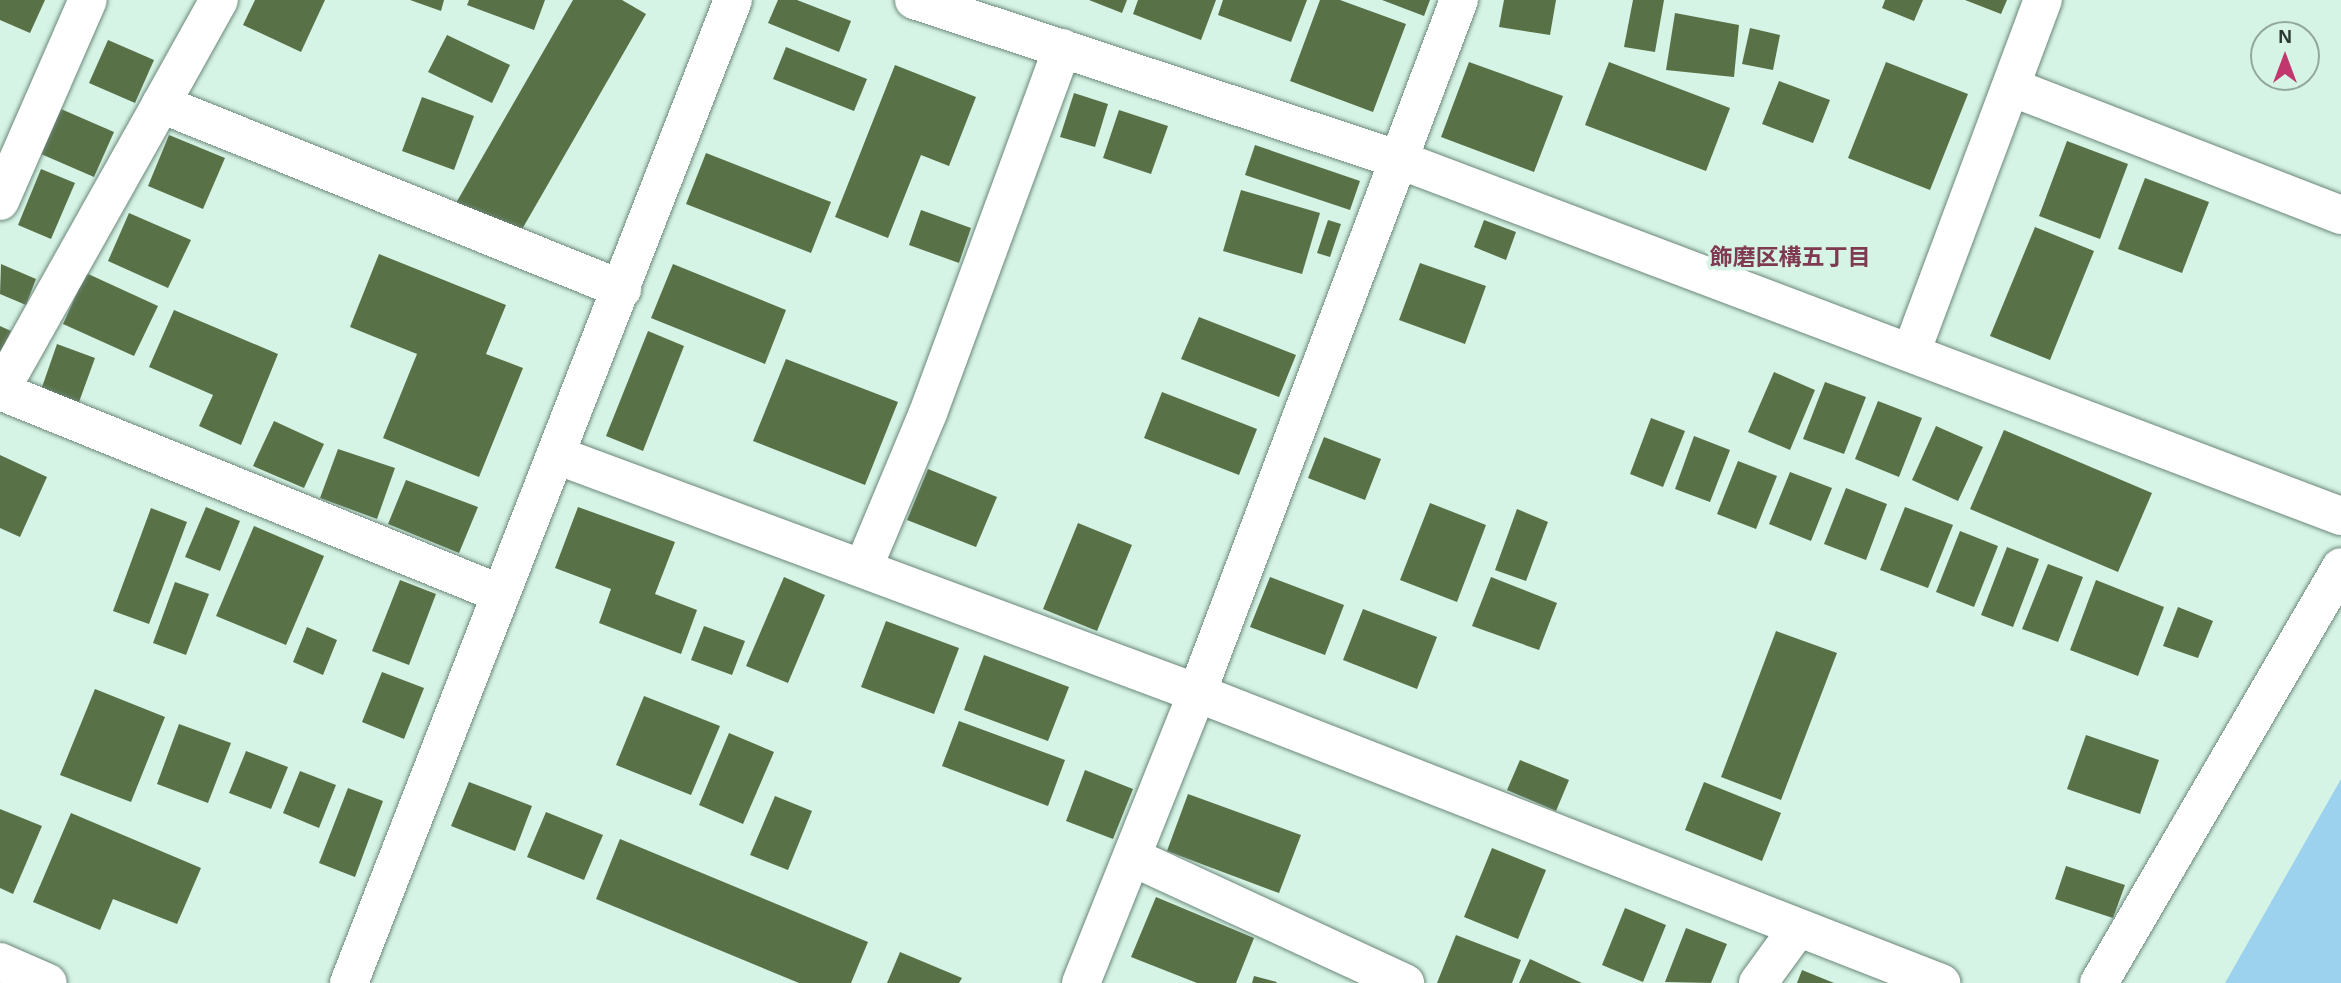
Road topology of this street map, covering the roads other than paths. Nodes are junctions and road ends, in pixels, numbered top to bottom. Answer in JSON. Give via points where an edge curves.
{"nodes":[{"id":1,"x":88,"y":0,"type":"edge"},
{"id":2,"x":219,"y":0,"type":"edge"},
{"id":3,"x":733,"y":0,"type":"edge"},
{"id":4,"x":914,"y":0,"type":"edge"},
{"id":5,"x":1459,"y":0,"type":"edge"},
{"id":6,"x":2043,"y":0,"type":"edge"},
{"id":7,"x":1062,"y":48,"type":"junction"},
{"id":8,"x":2011,"y":87,"type":"junction"},
{"id":9,"x":161,"y":104,"type":"junction"},
{"id":10,"x":1397,"y":159,"type":"junction"},
{"id":11,"x":0,"y":201,"type":"edge"},
{"id":12,"x":2341,"y":215,"type":"edge"},
{"id":13,"x":622,"y":289,"type":"junction"},
{"id":14,"x":1912,"y":350,"type":"junction"},
{"id":15,"x":556,"y":455,"type":"junction"},
{"id":16,"x":2341,"y":516,"type":"edge"},
{"id":17,"x":864,"y":566,"type":"junction"},
{"id":18,"x":2341,"y":567,"type":"edge"},
{"id":19,"x":501,"y":594,"type":"junction"},
{"id":20,"x":1197,"y":693,"type":"junction"},
{"id":21,"x":1132,"y":858,"type":"junction"},
{"id":22,"x":1798,"y":928,"type":"junction"},
{"id":23,"x":0,"y":962,"type":"edge"},
{"id":24,"x":48,"y":983,"type":"edge"},
{"id":25,"x":349,"y":983,"type":"edge"},
{"id":26,"x":1082,"y":983,"type":"edge"},
{"id":27,"x":1405,"y":983,"type":"edge"},
{"id":28,"x":1758,"y":983,"type":"edge"},
{"id":29,"x":1941,"y":983,"type":"edge"},
{"id":30,"x":2099,"y":983,"type":"edge"}],
"edges":[{"from":1,"to":11,"type":"street"},
{"from":2,"to":9,"type":"street"},
{"from":3,"to":13,"type":"street"},
{"from":4,"to":7,"type":"street"},
{"from":5,"to":10,"type":"street"},
{"from":6,"to":8,"type":"street"},
{"from":7,"to":10,"type":"street"},
{"from":7,"to":17,"type":"street","via":[[928,413]]},
{"from":8,"to":12,"type":"street"},
{"from":8,"to":14,"type":"street"},
{"from":9,"to":13,"type":"street"},
{"from":9,"to":19,"type":"street","via":[[0,391]]},
{"from":10,"to":14,"type":"street"},
{"from":10,"to":20,"type":"street"},
{"from":13,"to":15,"type":"street"},
{"from":14,"to":16,"type":"street"},
{"from":15,"to":17,"type":"street"},
{"from":15,"to":19,"type":"street"},
{"from":17,"to":20,"type":"street"},
{"from":18,"to":30,"type":"street"},
{"from":19,"to":25,"type":"street"},
{"from":20,"to":21,"type":"street"},
{"from":20,"to":22,"type":"street"},
{"from":21,"to":26,"type":"street"},
{"from":21,"to":27,"type":"street"},
{"from":22,"to":28,"type":"street"},
{"from":22,"to":29,"type":"street"},
{"from":23,"to":24,"type":"street"}]}
